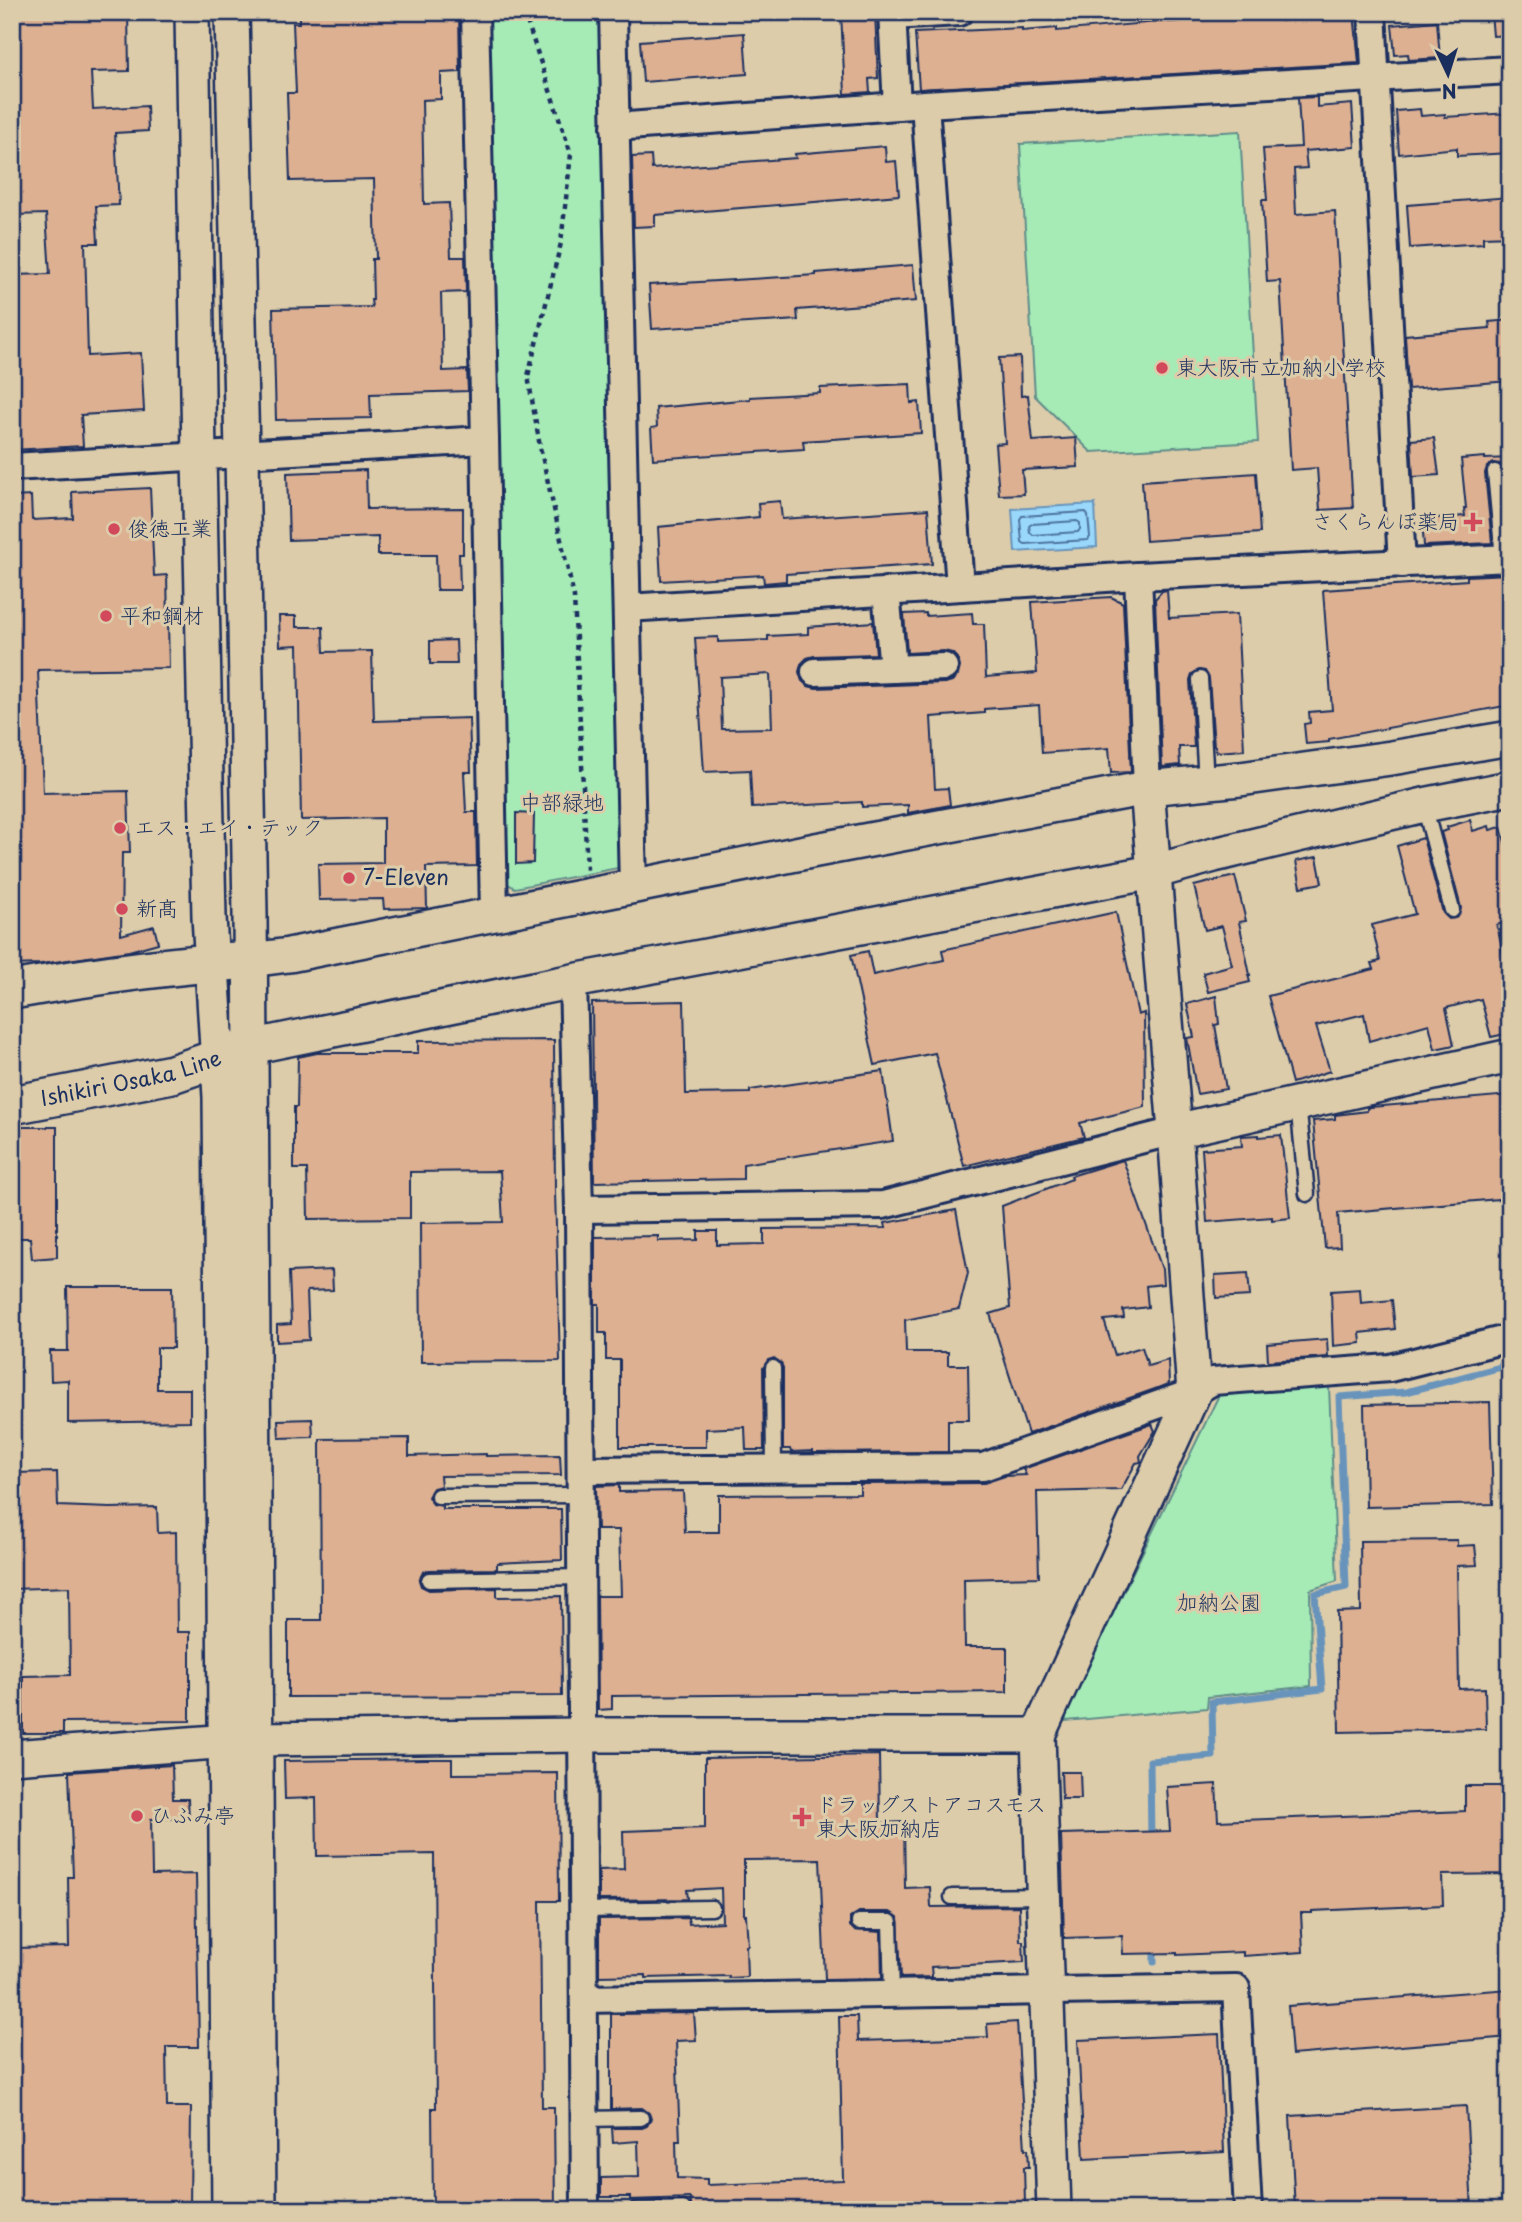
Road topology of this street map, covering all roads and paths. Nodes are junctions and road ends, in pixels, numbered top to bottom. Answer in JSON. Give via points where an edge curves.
{"nodes":[{"id":1,"x":192,"y":12,"type":"edge"},
{"id":2,"x":232,"y":12,"type":"edge"},
{"id":3,"x":475,"y":12,"type":"edge"},
{"id":4,"x":524,"y":12,"type":"edge"},
{"id":5,"x":613,"y":12,"type":"edge"},
{"id":6,"x":959,"y":12,"type":"edge"},
{"id":7,"x":1372,"y":12,"type":"edge"},
{"id":8,"x":892,"y":14,"type":"edge"},
{"id":9,"x":1510,"y":70,"type":"edge"},
{"id":10,"x":1376,"y":78,"type":"junction"},
{"id":11,"x":925,"y":104,"type":"junction"},
{"id":12,"x":897,"y":106,"type":"junction"},
{"id":13,"x":615,"y":127,"type":"junction"},
{"id":14,"x":485,"y":440,"type":"junction"},
{"id":15,"x":242,"y":453,"type":"junction"},
{"id":16,"x":198,"y":457,"type":"junction"},
{"id":17,"x":12,"y":467,"type":"edge"},
{"id":18,"x":1495,"y":472,"type":"dead end"},
{"id":19,"x":1506,"y":558,"type":"edge"},
{"id":20,"x":1402,"y":564,"type":"junction"},
{"id":21,"x":1138,"y":576,"type":"junction"},
{"id":22,"x":960,"y":587,"type":"junction"},
{"id":23,"x":886,"y":591,"type":"junction"},
{"id":24,"x":626,"y":608,"type":"junction"},
{"id":25,"x":944,"y":667,"type":"dead end"},
{"id":26,"x":893,"y":669,"type":"junction"},
{"id":27,"x":815,"y":672,"type":"dead end"},
{"id":28,"x":1200,"y":679,"type":"dead end"},
{"id":29,"x":1510,"y":738,"type":"edge"},
{"id":30,"x":1206,"y":782,"type":"junction"},
{"id":31,"x":1147,"y":788,"type":"junction"},
{"id":32,"x":1507,"y":792,"type":"edge"},
{"id":33,"x":1424,"y":805,"type":"junction"},
{"id":34,"x":1153,"y":872,"type":"junction"},
{"id":35,"x":633,"y":887,"type":"junction"},
{"id":36,"x":587,"y":896,"type":"junction"},
{"id":37,"x":1452,"y":910,"type":"dead end"},
{"id":38,"x":494,"y":914,"type":"junction"},
{"id":39,"x":250,"y":960,"type":"junction"},
{"id":40,"x":211,"y":962,"type":"junction"},
{"id":41,"x":573,"y":981,"type":"junction"},
{"id":42,"x":12,"y":990,"type":"edge"},
{"id":43,"x":234,"y":1053,"type":"junction"},
{"id":44,"x":1510,"y":1056,"type":"edge"},
{"id":45,"x":1298,"y":1103,"type":"junction"},
{"id":46,"x":12,"y":1105,"type":"edge"},
{"id":47,"x":1175,"y":1131,"type":"junction"},
{"id":48,"x":1307,"y":1194,"type":"dead end"},
{"id":49,"x":579,"y":1209,"type":"junction"},
{"id":50,"x":1510,"y":1338,"type":"edge"},
{"id":51,"x":773,"y":1368,"type":"dead end"},
{"id":52,"x":1194,"y":1392,"type":"junction"},
{"id":53,"x":774,"y":1469,"type":"junction"},
{"id":54,"x":581,"y":1483,"type":"junction"},
{"id":55,"x":438,"y":1496,"type":"dead end"},
{"id":56,"x":582,"y":1577,"type":"junction"},
{"id":57,"x":429,"y":1580,"type":"dead end"},
{"id":58,"x":582,"y":1735,"type":"junction"},
{"id":59,"x":1038,"y":1735,"type":"junction"},
{"id":60,"x":241,"y":1740,"type":"junction"},
{"id":61,"x":12,"y":1757,"type":"edge"},
{"id":62,"x":1044,"y":1896,"type":"junction"},
{"id":63,"x":952,"y":1897,"type":"dead end"},
{"id":64,"x":712,"y":1908,"type":"dead end"},
{"id":65,"x":583,"y":1910,"type":"junction"},
{"id":66,"x":859,"y":1922,"type":"dead end"},
{"id":67,"x":1048,"y":1992,"type":"junction"},
{"id":68,"x":892,"y":1994,"type":"junction"},
{"id":69,"x":584,"y":1999,"type":"junction"},
{"id":70,"x":641,"y":2118,"type":"dead end"},
{"id":71,"x":584,"y":2119,"type":"junction"},
{"id":72,"x":683,"y":2208,"type":"edge"},
{"id":73,"x":229,"y":2210,"type":"edge"},
{"id":74,"x":259,"y":2210,"type":"edge"},
{"id":75,"x":585,"y":2210,"type":"edge"},
{"id":76,"x":636,"y":2210,"type":"edge"},
{"id":77,"x":1055,"y":2210,"type":"edge"},
{"id":78,"x":1248,"y":2210,"type":"edge"}],
"edges":[{"from":1,"to":16,"type":"street"},
{"from":2,"to":15,"type":"street"},
{"from":3,"to":14,"type":"street"},
{"from":4,"to":36,"type":"path","via":[[571,154],[561,243],[528,376],[574,597]]},
{"from":5,"to":13,"type":"street"},
{"from":6,"to":8,"type":"street"},
{"from":7,"to":10,"type":"street"},
{"from":8,"to":12,"type":"street"},
{"from":9,"to":10,"type":"street"},
{"from":10,"to":11,"type":"street"},
{"from":10,"to":20,"type":"street"},
{"from":11,"to":12,"type":"street"},
{"from":11,"to":22,"type":"street"},
{"from":12,"to":13,"type":"street"},
{"from":13,"to":24,"type":"street"},
{"from":14,"to":15,"type":"street"},
{"from":14,"to":38,"type":"street"},
{"from":15,"to":16,"type":"street"},
{"from":15,"to":39,"type":"street"},
{"from":16,"to":17,"type":"street"},
{"from":16,"to":40,"type":"street"},
{"from":18,"to":19,"type":"lane"},
{"from":19,"to":20,"type":"street"},
{"from":20,"to":21,"type":"street"},
{"from":21,"to":22,"type":"street"},
{"from":21,"to":31,"type":"street"},
{"from":22,"to":23,"type":"street"},
{"from":23,"to":24,"type":"street"},
{"from":23,"to":26,"type":"street"},
{"from":24,"to":35,"type":"street"},
{"from":25,"to":26,"type":"street"},
{"from":26,"to":27,"type":"street"},
{"from":28,"to":30,"type":"lane"},
{"from":29,"to":30,"type":"street"},
{"from":30,"to":31,"type":"street"},
{"from":31,"to":34,"type":"street"},
{"from":31,"to":35,"type":"street"},
{"from":32,"to":33,"type":"street"},
{"from":33,"to":34,"type":"street"},
{"from":33,"to":37,"type":"lane"},
{"from":34,"to":41,"type":"street"},
{"from":34,"to":47,"type":"street"},
{"from":35,"to":36,"type":"street"},
{"from":36,"to":38,"type":"street"},
{"from":38,"to":39,"type":"street"},
{"from":39,"to":40,"type":"main road"},
{"from":39,"to":43,"type":"street"},
{"from":40,"to":42,"type":"main road"},
{"from":40,"to":43,"type":"street"},
{"from":41,"to":43,"type":"street"},
{"from":41,"to":49,"type":"street"},
{"from":43,"to":46,"type":"main road","name":"Ishikiri Osaka Line","via":[[172,1074]]},
{"from":43,"to":60,"type":"street"},
{"from":44,"to":45,"type":"street"},
{"from":45,"to":47,"type":"street"},
{"from":45,"to":48,"type":"lane"},
{"from":47,"to":49,"type":"street","via":[[883,1205]]},
{"from":47,"to":52,"type":"street"},
{"from":49,"to":54,"type":"street"},
{"from":50,"to":52,"type":"street","via":[[1390,1368],[1213,1381]]},
{"from":51,"to":53,"type":"lane"},
{"from":52,"to":53,"type":"street","via":[[983,1467]]},
{"from":52,"to":59,"type":"street"},
{"from":53,"to":54,"type":"street"},
{"from":54,"to":55,"type":"lane"},
{"from":54,"to":56,"type":"street"},
{"from":56,"to":57,"type":"lane"},
{"from":56,"to":58,"type":"street"},
{"from":58,"to":59,"type":"street"},
{"from":58,"to":60,"type":"street"},
{"from":58,"to":65,"type":"street"},
{"from":59,"to":62,"type":"street"},
{"from":60,"to":61,"type":"street"},
{"from":60,"to":73,"type":"street"},
{"from":60,"to":74,"type":"street"},
{"from":62,"to":63,"type":"lane"},
{"from":62,"to":67,"type":"street"},
{"from":64,"to":65,"type":"lane"},
{"from":65,"to":69,"type":"street"},
{"from":66,"to":68,"type":"lane","via":[[890,1922]]},
{"from":67,"to":68,"type":"street"},
{"from":67,"to":77,"type":"street"},
{"from":67,"to":78,"type":"street","via":[[1236,1988]]},
{"from":68,"to":69,"type":"street"},
{"from":69,"to":71,"type":"street"},
{"from":70,"to":71,"type":"lane"},
{"from":71,"to":75,"type":"street"},
{"from":72,"to":76,"type":"lane"}]}
